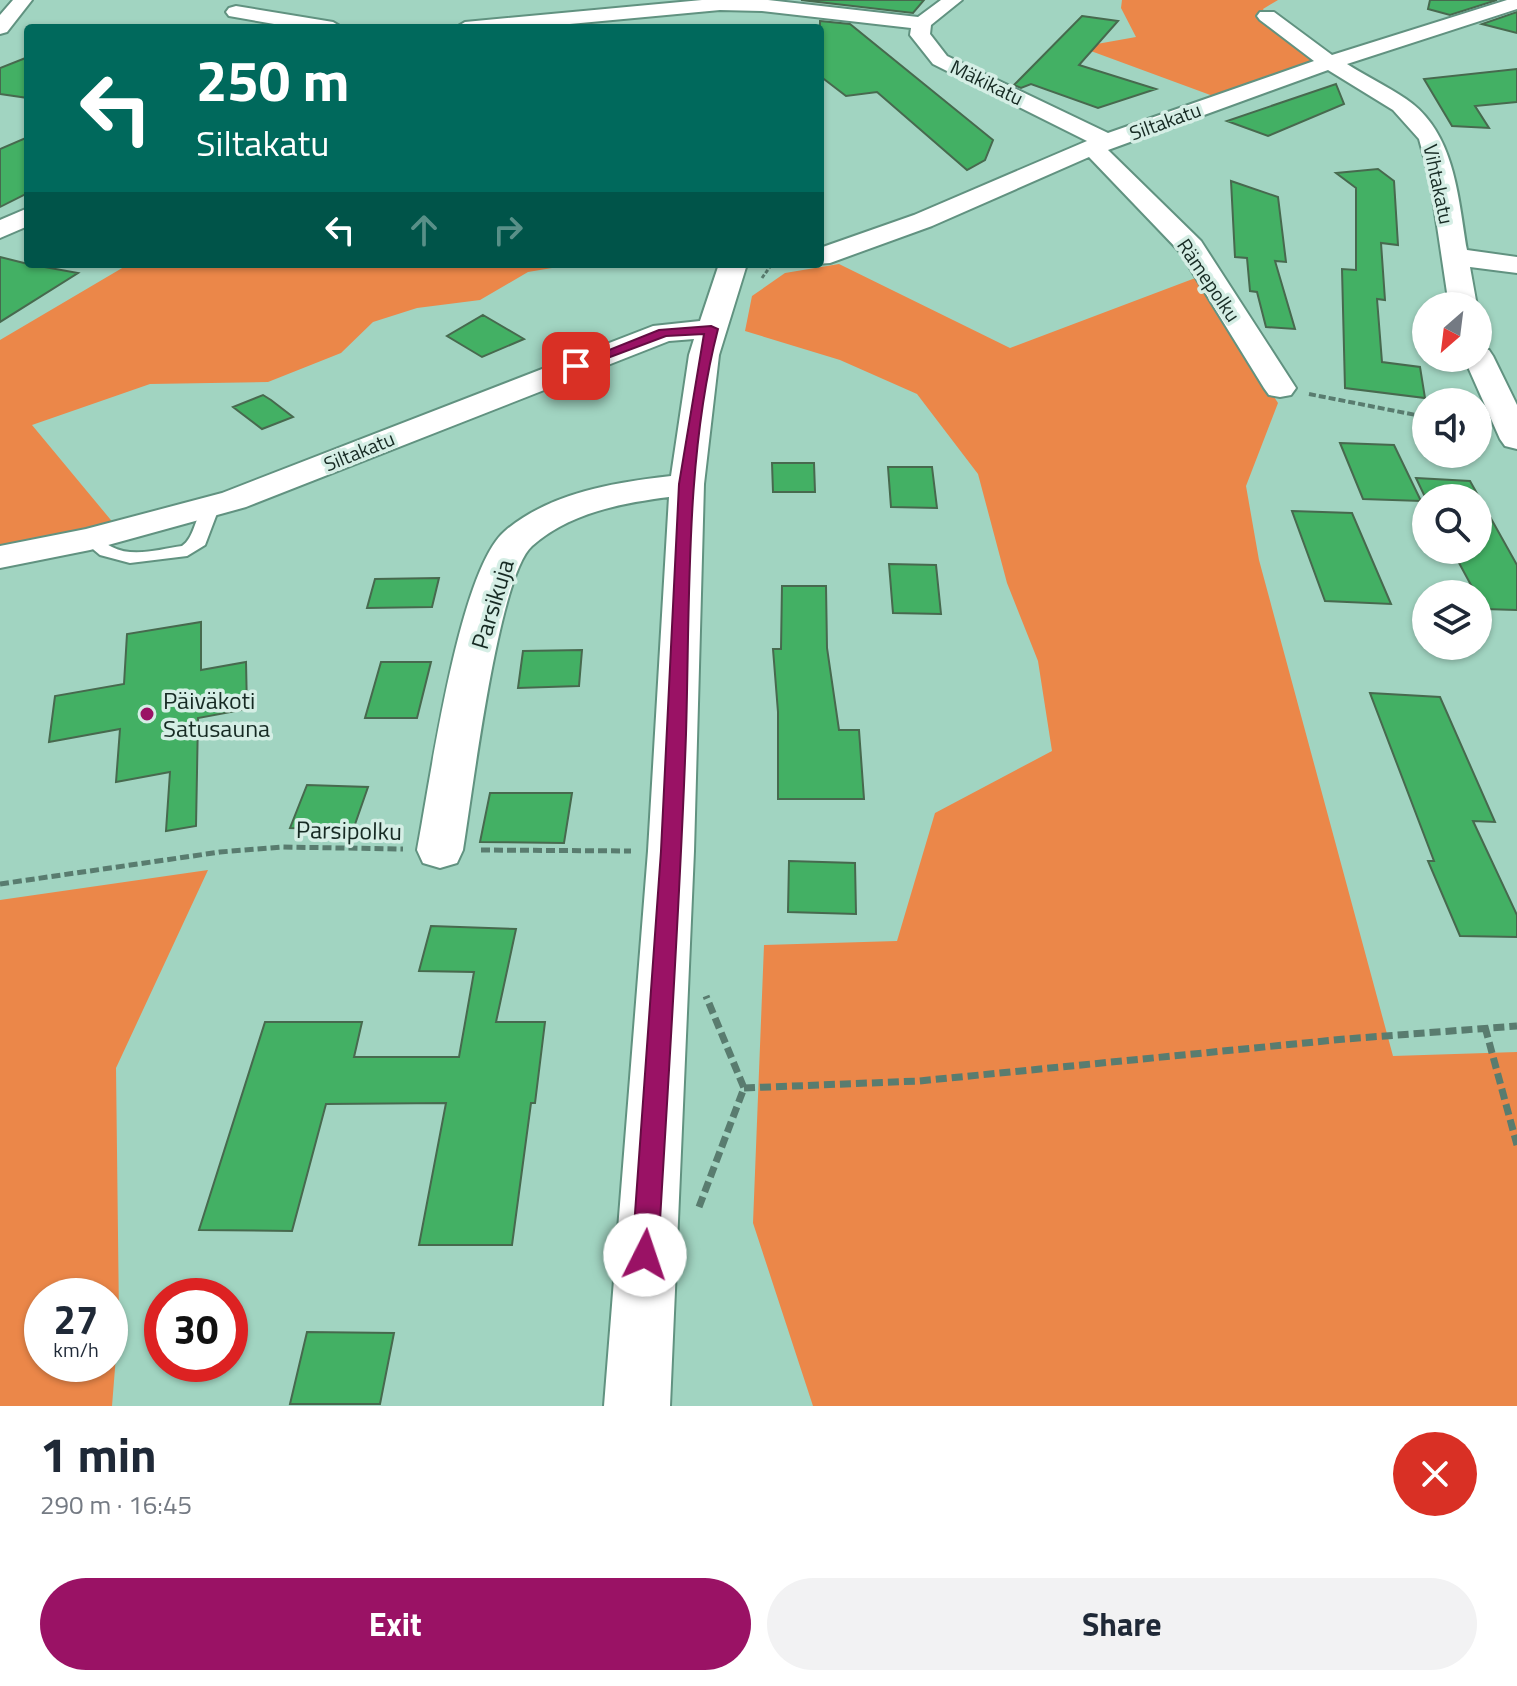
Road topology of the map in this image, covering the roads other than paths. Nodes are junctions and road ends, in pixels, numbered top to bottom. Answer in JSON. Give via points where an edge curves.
{"nodes":[{"id":1,"x":23,"y":0,"type":"edge"},
{"id":2,"x":953,"y":0,"type":"edge"},
{"id":3,"x":741,"y":2,"type":"edge"},
{"id":4,"x":1517,"y":3,"type":"edge"},
{"id":5,"x":236,"y":12,"type":"dead end"},
{"id":6,"x":557,"y":15,"type":"edge"},
{"id":7,"x":1267,"y":16,"type":"dead end"},
{"id":8,"x":922,"y":23,"type":"junction"},
{"id":9,"x":309,"y":24,"type":"edge"},
{"id":10,"x":493,"y":24,"type":"edge"},
{"id":11,"x":734,"y":24,"type":"edge"},
{"id":12,"x":0,"y":28,"type":"edge"},
{"id":13,"x":1330,"y":63,"type":"junction"},
{"id":14,"x":1100,"y":145,"type":"junction"},
{"id":15,"x":24,"y":218,"type":"edge"},
{"id":16,"x":0,"y":230,"type":"edge"},
{"id":17,"x":824,"y":256,"type":"edge"},
{"id":18,"x":1453,"y":256,"type":"junction"},
{"id":19,"x":1517,"y":265,"type":"edge"},
{"id":20,"x":732,"y":268,"type":"edge"},
{"id":21,"x":1460,"y":292,"type":"edge"},
{"id":22,"x":711,"y":329,"type":"junction"},
{"id":23,"x":1486,"y":372,"type":"edge"},
{"id":24,"x":1280,"y":388,"type":"road end"},
{"id":25,"x":1517,"y":439,"type":"edge"},
{"id":26,"x":687,"y":484,"type":"junction"},
{"id":27,"x":0,"y":557,"type":"edge"},
{"id":28,"x":440,"y":850,"type":"road end"},
{"id":29,"x":637,"y":1406,"type":"edge"}],
"edges":[{"from":1,"to":12,"type":"street"},
{"from":2,"to":8,"type":"street"},
{"from":3,"to":6,"type":"street"},
{"from":3,"to":8,"type":"street"},
{"from":3,"to":11,"type":"street"},
{"from":4,"to":13,"type":"street","name":"Siltakatu"},
{"from":5,"to":9,"type":"street"},
{"from":6,"to":10,"type":"street"},
{"from":7,"to":13,"type":"street","name":"Vihtakatu"},
{"from":8,"to":14,"type":"street","name":"Mäkikatu","via":[[920,35],[940,60]]},
{"from":13,"to":14,"type":"street","name":"Siltakatu"},
{"from":13,"to":18,"type":"street","name":"Vihtakatu","via":[[1401,105],[1430,137]]},
{"from":14,"to":17,"type":"street","name":"Siltakatu","via":[[879,238]]},
{"from":14,"to":24,"type":"street","name":"Rämepolku","via":[[1191,247]]},
{"from":15,"to":16,"type":"street"},
{"from":18,"to":19,"type":"street"},
{"from":18,"to":21,"type":"street","name":"Vihtakatu"},
{"from":20,"to":22,"type":"street"},
{"from":22,"to":26,"type":"street"},
{"from":22,"to":27,"type":"street","name":"Siltakatu","via":[[664,332],[211,508]]},
{"from":23,"to":25,"type":"street"},
{"from":26,"to":28,"type":"street","name":"Parsikuja","via":[[620,492],[562,511],[514,541],[500,560],[483,614]]},
{"from":26,"to":29,"type":"street"}]}
